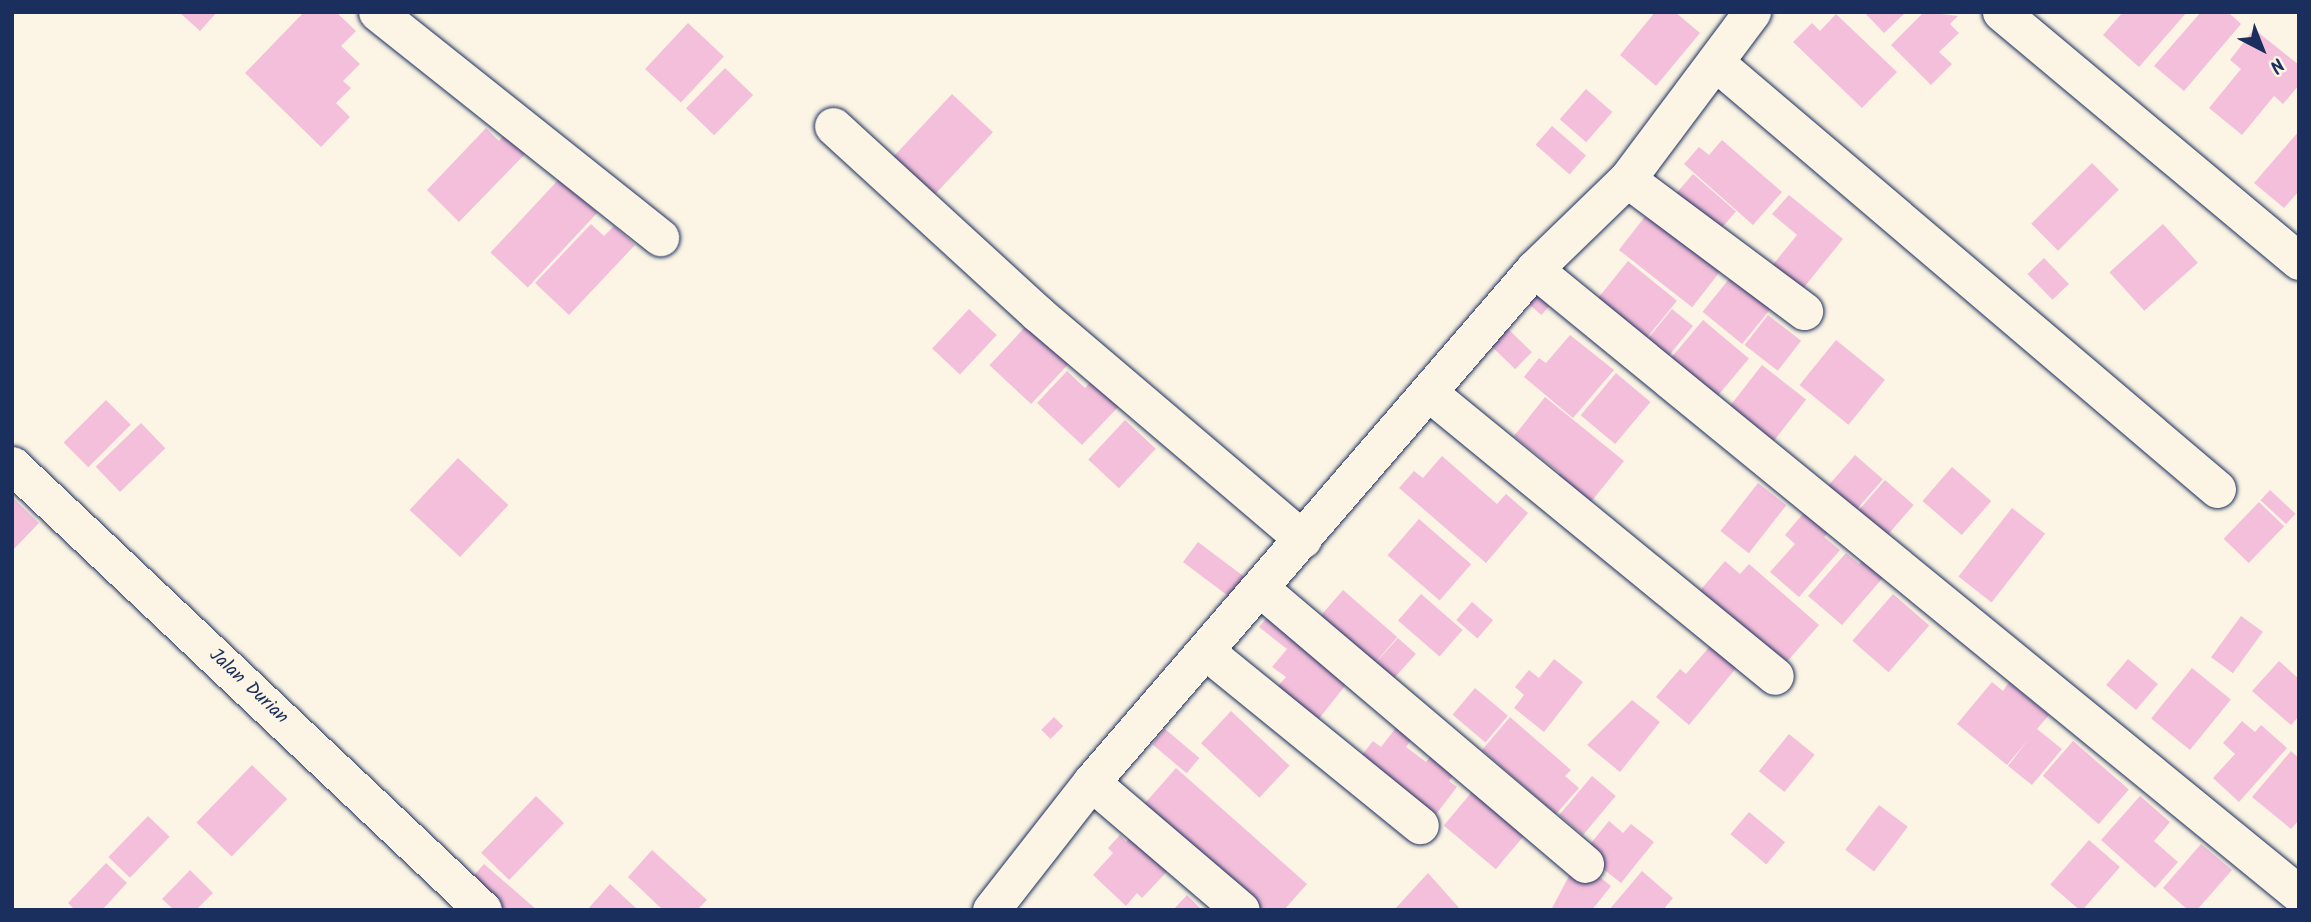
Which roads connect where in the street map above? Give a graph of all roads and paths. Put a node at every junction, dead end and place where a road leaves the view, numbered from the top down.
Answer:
1 (377, 12) edge
2 (1752, 12) edge
3 (2001, 12) edge
4 (1715, 62) junction
5 (833, 126) dead end
6 (1627, 179) junction
7 (660, 237) dead end
8 (2299, 261) edge
9 (1534, 269) junction
10 (1804, 311) dead end
11 (1428, 392) junction
12 (12, 465) edge
13 (2217, 489) dead end
14 (1303, 539) junction
15 (1261, 589) junction
16 (1208, 653) junction
17 (1774, 676) dead end
18 (1091, 782) junction
19 (1420, 825) dead end
20 (1585, 864) dead end
21 (2299, 894) edge
22 (483, 910) edge
23 (991, 910) edge
24 (1241, 910) edge

1 - 7 street
2 - 4 street
3 - 8 street
4 - 6 street
4 - 13 street
5 - 14 street
6 - 9 street
6 - 10 street
9 - 11 street
9 - 21 street
11 - 14 street
11 - 17 street
12 - 22 street, Jalan Durian
14 - 15 street
15 - 16 street
15 - 20 street
16 - 18 street
16 - 19 street
18 - 23 street
18 - 24 street

